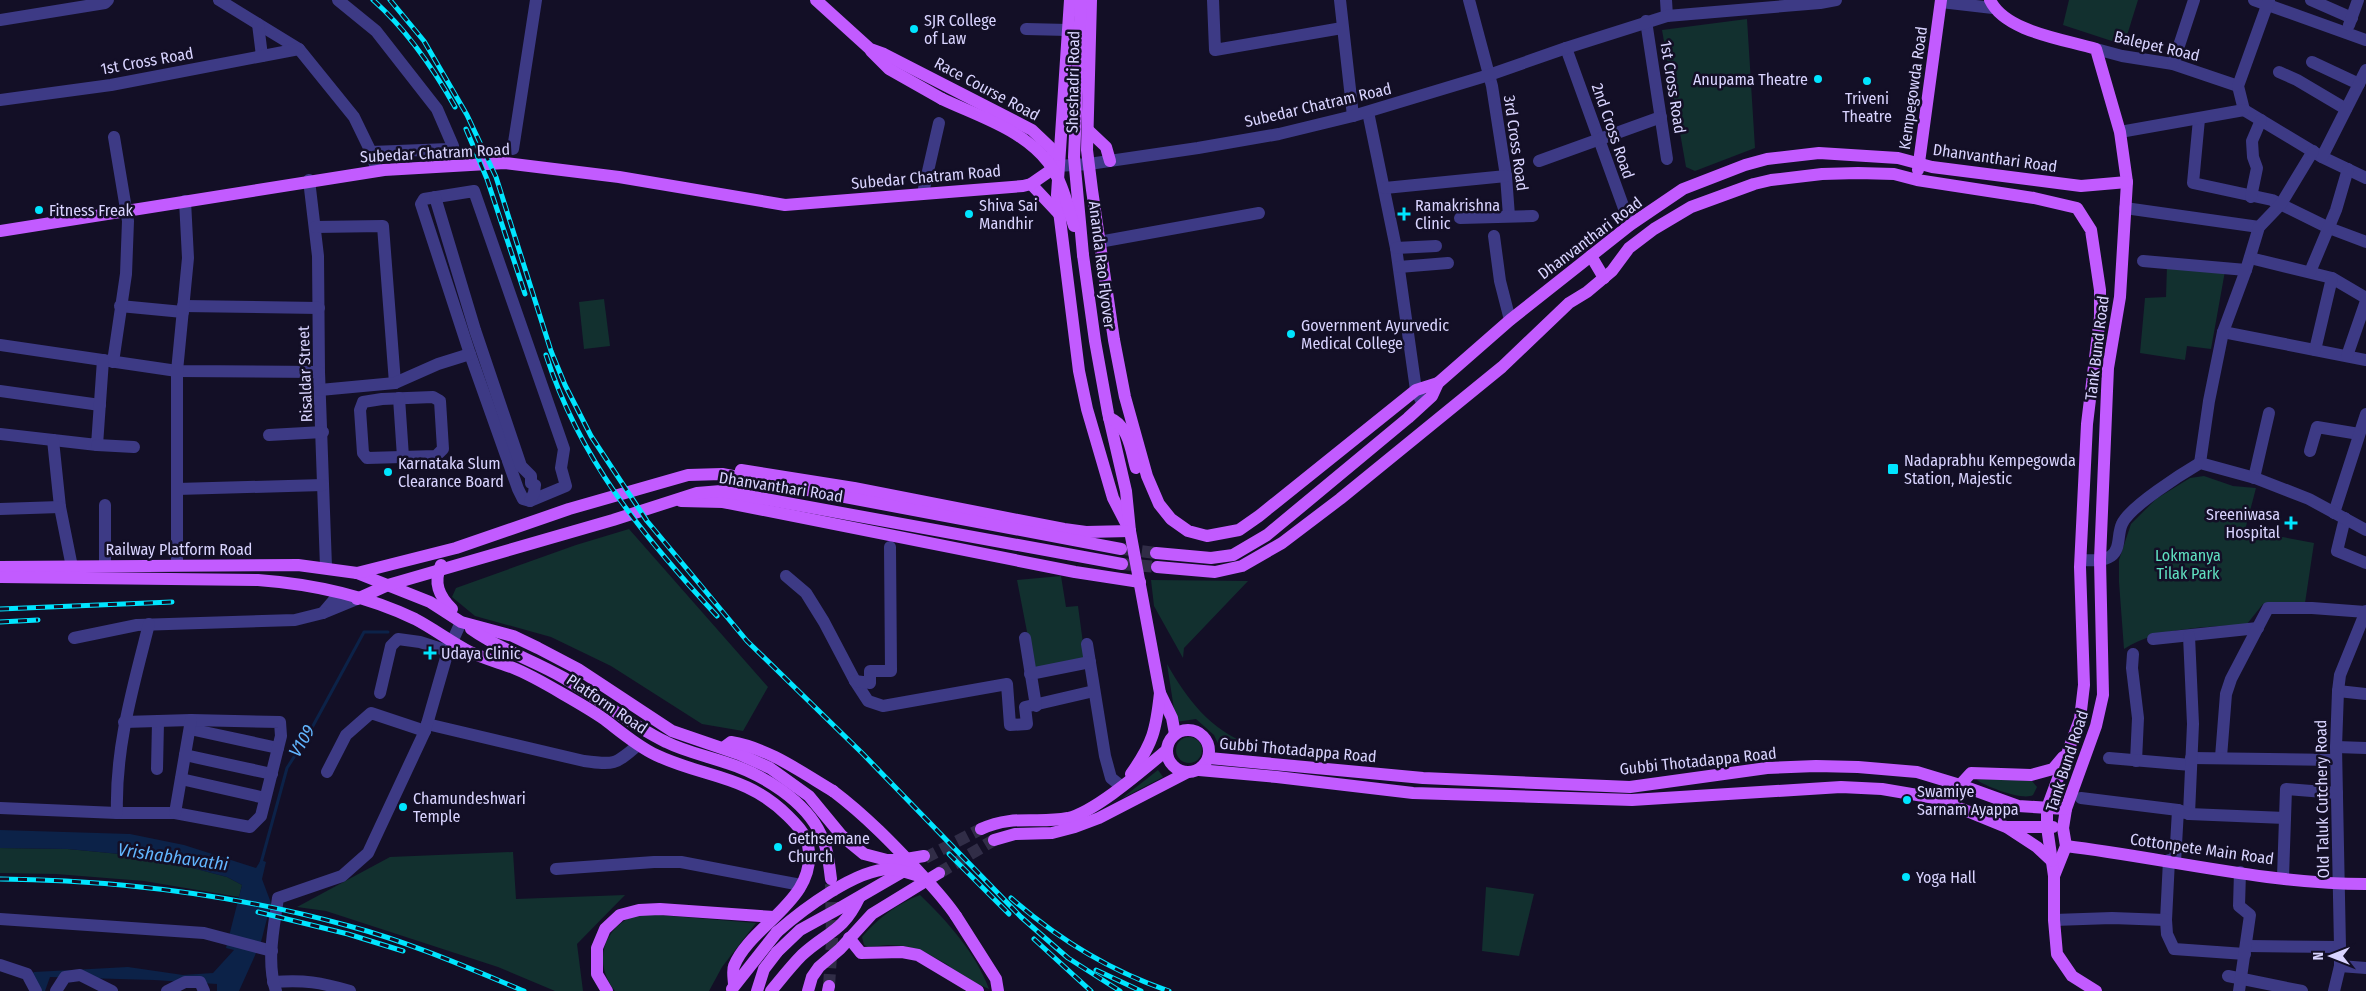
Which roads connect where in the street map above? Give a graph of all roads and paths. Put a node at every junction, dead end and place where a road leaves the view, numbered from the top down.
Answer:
1 (108, 0) edge
2 (219, 0) edge
3 (338, 0) edge
4 (536, 0) edge
5 (816, 0) edge
6 (1070, 0) edge
7 (1081, 0) edge
8 (1091, 0) edge
9 (1213, 0) edge
10 (1340, 0) edge
11 (1469, 0) edge
12 (1666, 0) edge
13 (1836, 0) edge
14 (2194, 0) edge
15 (2254, 0) edge
16 (2310, 0) edge
17 (2358, 0) edge
18 (1941, 1) edge
19 (2268, 2) edge
20 (1991, 4) edge
21 (1667, 16) junction
22 (2352, 18) junction
23 (0, 20) edge
24 (1646, 21) junction
25 (258, 24) junction
26 (1342, 28) junction
27 (1026, 29) dead end
28 (1068, 30) junction
29 (2346, 32) junction
30 (2366, 40) edge
31 (1566, 48) junction
32 (299, 49) junction
33 (870, 49) junction
34 (2096, 49) junction
35 (262, 56) junction
36 (2312, 62) dead end
37 (2173, 64) junction
38 (2366, 70) edge
39 (2279, 72) dead end
40 (1489, 75) junction
41 (2359, 84) junction
42 (2238, 86) junction
43 (0, 100) edge
44 (2346, 109) junction
45 (2244, 110) junction
46 (1368, 112) junction
47 (1353, 116) junction
48 (1662, 118) junction
49 (2199, 119) junction
50 (2261, 120) junction
51 (940, 123) dead end
52 (1088, 130) junction
53 (2120, 132) junction
54 (114, 137) dead end
55 (1599, 139) junction
56 (513, 149) dead end
57 (371, 152) junction
58 (2318, 154) junction
59 (1667, 159) dead end
60 (1110, 161) junction
61 (1539, 161) dead end
62 (1919, 162) junction
63 (1089, 164) junction
64 (1057, 166) junction
65 (2348, 169) junction
66 (377, 171) junction
67 (1506, 176) junction
68 (2366, 178) edge
69 (309, 180) junction
70 (1917, 180) junction
71 (2038, 181) junction
72 (2127, 182) junction
73 (1031, 184) junction
74 (1385, 188) junction
75 (923, 193) junction
76 (2251, 196) junction
77 (435, 197) junction
78 (2034, 198) junction
79 (185, 201) junction
80 (2281, 204) junction
81 (2125, 208) junction
82 (125, 209) junction
83 (1259, 213) dead end
84 (1060, 215) junction
85 (1508, 216) junction
86 (1533, 216) dead end
87 (1460, 218) dead end
88 (1630, 225) junction
89 (315, 227) junction
90 (2258, 227) junction
91 (2328, 228) junction
92 (0, 231) edge
93 (1494, 236) dead end
94 (1099, 242) junction
95 (2366, 242) edge
96 (1436, 246) dead end
97 (1396, 248) junction
98 (1083, 255) junction
99 (1591, 256) junction
100 (2143, 260) dead end
101 (1448, 263) dead end
102 (2248, 264) junction
103 (1399, 267) junction
104 (2310, 272) junction
105 (1604, 278) junction
106 (2332, 278) junction
107 (2366, 300) edge
108 (120, 306) junction
109 (319, 308) junction
110 (183, 309) junction
111 (1510, 320) junction
112 (2223, 332) junction
113 (0, 346) edge
114 (2315, 350) junction
115 (470, 354) junction
116 (2348, 356) junction
117 (2366, 360) edge
118 (108, 361) junction
119 (176, 371) junction
120 (319, 372) junction
121 (395, 383) junction
122 (1438, 383) junction
123 (382, 385) junction
124 (320, 390) junction
125 (1416, 390) junction
126 (0, 391) edge
127 (400, 398) junction
128 (382, 399) junction
129 (1424, 404) junction
130 (100, 405) junction
131 (2269, 413) dead end
132 (2366, 414) edge
133 (1109, 418) junction
134 (323, 432) junction
135 (0, 434) edge
136 (2359, 434) junction
137 (269, 435) dead end
138 (53, 440) junction
139 (96, 445) junction
140 (134, 447) dead end
141 (2310, 451) dead end
142 (403, 457) junction
143 (2200, 464) junction
144 (722, 474) junction
145 (2254, 478) junction
146 (323, 485) junction
147 (177, 489) junction
148 (530, 500) junction
149 (668, 501) junction
150 (1159, 504) junction
151 (105, 506) dead end
152 (60, 507) junction
153 (0, 509) edge
154 (2339, 516) junction
155 (2366, 530) edge
156 (1132, 537) junction
157 (890, 546) dead end
158 (456, 548) junction
159 (1120, 549) tunnel mouth
160 (1156, 553) tunnel mouth
161 (2081, 560) junction
162 (2100, 560) junction
163 (2366, 563) edge
164 (1122, 564) tunnel mouth
165 (177, 565) junction
166 (105, 566) junction
167 (0, 567) edge
168 (72, 567) junction
169 (326, 567) junction
170 (1157, 567) tunnel mouth
171 (438, 571) junction
172 (358, 573) junction
173 (786, 576) dead end
174 (0, 577) edge
175 (1140, 582) junction
176 (388, 585) junction
177 (340, 593) junction
178 (357, 599) junction
179 (2366, 612) edge
180 (323, 613) junction
181 (462, 622) junction
182 (149, 624) junction
183 (2258, 628) junction
184 (2190, 636) junction
185 (74, 638) dead end
186 (1024, 638) dead end
187 (2153, 639) dead end
188 (1087, 644) dead end
189 (450, 646) junction
190 (2133, 654) dead end
191 (1090, 662) junction
192 (1030, 674) junction
193 (855, 682) junction
194 (1094, 691) junction
195 (2338, 691) junction
196 (380, 693) dead end
197 (1160, 693) junction
198 (2366, 694) edge
199 (1036, 706) junction
200 (124, 722) junction
201 (158, 722) junction
202 (190, 725) junction
203 (426, 728) junction
204 (1175, 734) junction
205 (638, 745) junction
206 (278, 748) junction
207 (722, 748) junction
208 (2366, 748) edge
209 (2069, 749) junction
210 (1167, 750) junction
211 (2336, 754) junction
212 (185, 755) junction
213 (2221, 757) junction
214 (1209, 758) junction
215 (2110, 758) dead end
216 (2136, 760) junction
217 (2191, 762) junction
218 (157, 769) dead end
219 (1194, 771) junction
220 (327, 772) dead end
221 (272, 774) junction
222 (181, 779) junction
223 (1960, 785) junction
224 (1119, 787) junction
225 (2337, 793) junction
226 (265, 798) junction
227 (2081, 798) dead end
228 (1954, 806) junction
229 (0, 808) edge
230 (2047, 808) junction
231 (2066, 809) junction
232 (2183, 812) junction
233 (117, 813) junction
234 (175, 813) junction
235 (2284, 818) junction
236 (2006, 827) junction
237 (2047, 827) junction
238 (980, 828) tunnel mouth
239 (2063, 828) junction
240 (994, 840) tunnel mouth
241 (2066, 846) junction
242 (2052, 861) junction
243 (2172, 861) junction
244 (556, 869) dead end
245 (2240, 872) junction
246 (939, 874) tunnel mouth
247 (2054, 876) junction
248 (923, 877) junction
249 (2283, 877) junction
250 (831, 879) tunnel mouth
251 (2339, 884) junction
252 (2366, 884) edge
253 (801, 885) junction
254 (860, 898) junction
255 (774, 917) junction
256 (0, 919) edge
257 (2054, 920) junction
258 (2166, 920) junction
259 (849, 938) junction
260 (2340, 947) junction
261 (2246, 950) junction
262 (272, 951) junction
263 (0, 964) edge
264 (2340, 966) junction
265 (2366, 968) edge
266 (2236, 982) edge
267 (275, 987) edge
268 (732, 988) edge
269 (36, 991) edge
270 (56, 991) edge
271 (112, 991) edge
272 (167, 991) edge
273 (204, 991) edge
274 (350, 991) edge
275 (607, 991) edge
276 (756, 991) edge
277 (771, 991) edge
278 (808, 991) edge
279 (978, 991) edge
280 (998, 991) edge
281 (2096, 991) edge
282 (2302, 991) edge
283 (2334, 991) edge

1 - 23 street
2 - 25 street
3 - 57 street
4 - 56 street
5 - 33 main road, Race Course Road
6 - 28 main road
7 - 98 main road, Ananda Rao Flyover, bridge
8 - 52 main road, Sheshadri Road
9 - 26 street
10 - 26 street
11 - 40 street, 3rd Cross Road
12 - 21 street
13 - 21 street, Subedar Chatram Road
14 - 37 street
15 - 19 street
16 - 22 street
17 - 22 street
18 - 20 street
18 - 62 main road, Kempegowda Road
19 - 29 street
19 - 42 street
20 - 34 main road
21 - 24 street, Subedar Chatram Road
22 - 29 street
24 - 31 street, Subedar Chatram Road
24 - 48 street, 1st Cross Road
25 - 32 street
25 - 35 street
26 - 47 street
27 - 28 street
28 - 64 main road
29 - 30 street
31 - 40 street, Subedar Chatram Road
31 - 55 street, 2nd Cross Road
32 - 35 street, 1st Cross Road
32 - 57 street
33 - 64 main road, Race Course Road
33 - 98 main road, bridge
34 - 37 street, Balepet Road
34 - 53 main road, Tank Bund Road
35 - 43 street, 1st Cross Road
36 - 41 street
37 - 42 street, Balepet Road
38 - 41 street
39 - 44 street
40 - 46 street, Subedar Chatram Road
40 - 67 street, 3rd Cross Road
41 - 44 street
42 - 45 street
44 - 58 street
45 - 49 street
45 - 50 street
46 - 47 street, Subedar Chatram Road
46 - 74 street
47 - 60 street, Subedar Chatram Road
48 - 55 street
48 - 59 street, 1st Cross Road
49 - 53 street
49 - 76 street
50 - 58 street
50 - 76 street
51 - 75 street
52 - 60 main road
52 - 63 main road, Sheshadri Road
53 - 72 main road, Tank Bund Road
54 - 82 street
55 - 61 street
55 - 88 street, 2nd Cross Road
57 - 66 street
58 - 65 street
58 - 80 street
60 - 63 street, Subedar Chatram Road
62 - 70 main road, Kempegowda Road
62 - 71 main road, Dhanvanthari Road
62 - 88 main road, Dhanvanthari Road
63 - 64 street, Subedar Chatram Road
63 - 94 main road, Sheshadri Road
64 - 73 main road, Subedar Chatram Road
64 - 84 main road
65 - 68 street
65 - 91 street
66 - 69 main road, Subedar Chatram Road
66 - 75 main road, Subedar Chatram Road
67 - 74 street
67 - 85 street, 3rd Cross Road
69 - 79 main road, Subedar Chatram Road
69 - 89 street, Risaldar Street
70 - 78 main road, Dhanvanthari Road
70 - 105 main road, Dhanvanthari Road
71 - 72 main road, Dhanvanthari Road
71 - 78 main road
72 - 81 main road, Tank Bund Road
73 - 75 main road, Subedar Chatram Road
73 - 84 main road
74 - 97 street
76 - 80 street
77 - 115 street
77 - 148 street
77 - 148 street
78 - 161 main road, Tank Bund Road
79 - 82 main road, Subedar Chatram Road
79 - 110 street
80 - 90 street
80 - 91 street
81 - 90 street
81 - 162 main road, Tank Bund Road
82 - 92 main road, Subedar Chatram Road
82 - 108 street
83 - 94 street
84 - 156 main road
85 - 86 street
85 - 87 street
88 - 99 main road, Dhanvanthari Road
89 - 109 street, Risaldar Street
89 - 121 street
90 - 102 street
91 - 95 street
91 - 104 street
93 - 111 street
94 - 150 main road, Sheshadri Road
96 - 97 street
97 - 103 street
98 - 133 main road, Ananda Rao Flyover
99 - 105 main road
99 - 111 main road, Dhanvanthari Road
100 - 102 street
101 - 103 street
102 - 104 street
102 - 112 street
103 - 125 street
104 - 106 street
105 - 170 main road, Dhanvanthari Road
106 - 107 street
106 - 114 street
107 - 116 street
108 - 110 street
108 - 118 street
109 - 110 street
109 - 120 street, Risaldar Street
110 - 119 street
111 - 122 main road, Dhanvanthari Road
112 - 114 street
112 - 143 street
113 - 118 street
114 - 116 street
115 - 121 street
115 - 148 street
116 - 117 street
118 - 119 street
118 - 130 street
119 - 120 street
119 - 147 street
120 - 124 street, Risaldar Street
121 - 123 street
122 - 125 main road
122 - 129 main road, Dhanvanthari Road
123 - 124 street
123 - 128 street
124 - 134 street, Risaldar Street
125 - 129 street
125 - 150 main road
126 - 130 street
127 - 128 street
127 - 142 street
127 - 142 street
128 - 142 street
129 - 160 main road, Dhanvanthari Road
130 - 139 street
131 - 145 street
132 - 136 street
133 - 150 main road
133 - 156 main road, Ananda Rao Flyover
134 - 137 street
134 - 146 street, Risaldar Street
135 - 138 street
136 - 141 street
136 - 154 street
138 - 139 street
138 - 152 street
139 - 140 street
143 - 145 street
143 - 162 street
144 - 156 main road
144 - 158 main road, Dhanvanthari Road
144 - 159 main road, Dhanvanthari Road
145 - 154 street
146 - 147 street
146 - 169 street, Risaldar Street
147 - 165 street
149 - 164 main road, Dhanvanthari Road
149 - 171 main road, Dhanvanthari Road
149 - 175 main road
151 - 166 street
152 - 153 street
152 - 168 street
154 - 155 street
154 - 163 street
156 - 175 main road
157 - 193 street
158 - 171 main road
158 - 172 main road, Dhanvanthari Road
161 - 162 street
161 - 209 main road, Tank Bund Road
162 - 231 main road, Tank Bund Road
165 - 166 main road, Railway Platform Road
165 - 169 main road, Railway Platform Road
166 - 168 main road, Railway Platform Road
167 - 168 main road, Railway Platform Road
169 - 172 main road, Railway Platform Road
171 - 176 main road, Dhanvanthari Road
171 - 181 main road
172 - 176 main road
172 - 177 main road
173 - 193 street
174 - 177 main road, Railway Platform Road
175 - 197 main road
176 - 178 main road, Dhanvanthari Road
176 - 181 main road
177 - 178 main road, Platform Road
177 - 180 street
178 - 180 street
178 - 189 main road, Platform Road
179 - 183 street
179 - 195 street, Old Taluk Cutchery Road
180 - 182 street
181 - 189 street
181 - 207 main road
181 - 250 main road
182 - 185 street
182 - 200 street
183 - 184 street
183 - 213 street
184 - 187 street
184 - 217 street
186 - 192 street
188 - 191 street
189 - 196 street
189 - 203 street
189 - 205 main road, Platform Road
190 - 216 street
191 - 192 street
191 - 194 street
192 - 199 street
193 - 199 street
194 - 199 street
194 - 224 street
195 - 198 street
195 - 211 street, Old Taluk Cutchery Road
197 - 204 main road
197 - 224 main road
200 - 201 street
200 - 233 street
201 - 202 street
201 - 218 street
202 - 206 street
202 - 206 street
202 - 212 street
203 - 205 street
203 - 220 street
203 - 262 street
204 - 210 main road
204 - 214 main road
205 - 253 main road, Platform Road
206 - 221 street
207 - 248 main road, bridge
207 - 254 main road
208 - 211 street
209 - 223 main road
209 - 230 main road, Tank Bund Road
210 - 219 main road
210 - 224 main road
211 - 213 street
211 - 225 street, Old Taluk Cutchery Road
212 - 221 street
212 - 222 street
213 - 217 street
214 - 219 main road
214 - 223 main road, Gubbi Thotadappa Road
215 - 216 street
216 - 217 street
217 - 232 street
219 - 228 main road, Gubbi Thotadappa Road
219 - 240 main road
221 - 226 street
222 - 226 street
222 - 234 street
223 - 228 main road
223 - 230 main road, Gubbi Thotadappa Road
224 - 238 main road
225 - 235 street
225 - 251 street, Old Taluk Cutchery Road
226 - 234 street
227 - 232 street
228 - 236 main road, Gubbi Thotadappa Road
229 - 233 street
230 - 231 main road, Gubbi Thotadappa Road
230 - 237 main road, Tank Bund Road
231 - 239 main road, Tank Bund Road
232 - 235 street
232 - 243 street
233 - 234 street
235 - 249 street
236 - 237 main road, Gubbi Thotadappa Road
236 - 242 main road
237 - 239 main road, Tank Bund Road
237 - 242 main road
239 - 241 main road
241 - 243 main road, Cottonpete Main Road
241 - 247 main road
242 - 247 main road
243 - 245 main road, Cottonpete Main Road
243 - 258 street
244 - 253 street
245 - 249 main road, Cottonpete Main Road
245 - 261 street
246 - 259 main road
247 - 257 main road
248 - 268 main road, bridge
248 - 280 main road, bridge
249 - 251 main road, Cottonpete Main Road
251 - 252 main road, Cottonpete Main Road
251 - 260 street, Old Taluk Cutchery Road
253 - 255 main road, Platform Road
254 - 276 main road, bridge
254 - 277 main road
255 - 268 main road, Platform Road
255 - 275 main road
256 - 262 street
257 - 258 street
257 - 281 main road
258 - 261 street
259 - 278 main road
259 - 279 main road
260 - 261 street
260 - 264 street, Old Taluk Cutchery Road
261 - 266 street
262 - 267 street
263 - 269 street
264 - 265 street
264 - 283 street, Old Taluk Cutchery Road
266 - 282 street
267 - 274 street
270 - 271 street
272 - 273 street

